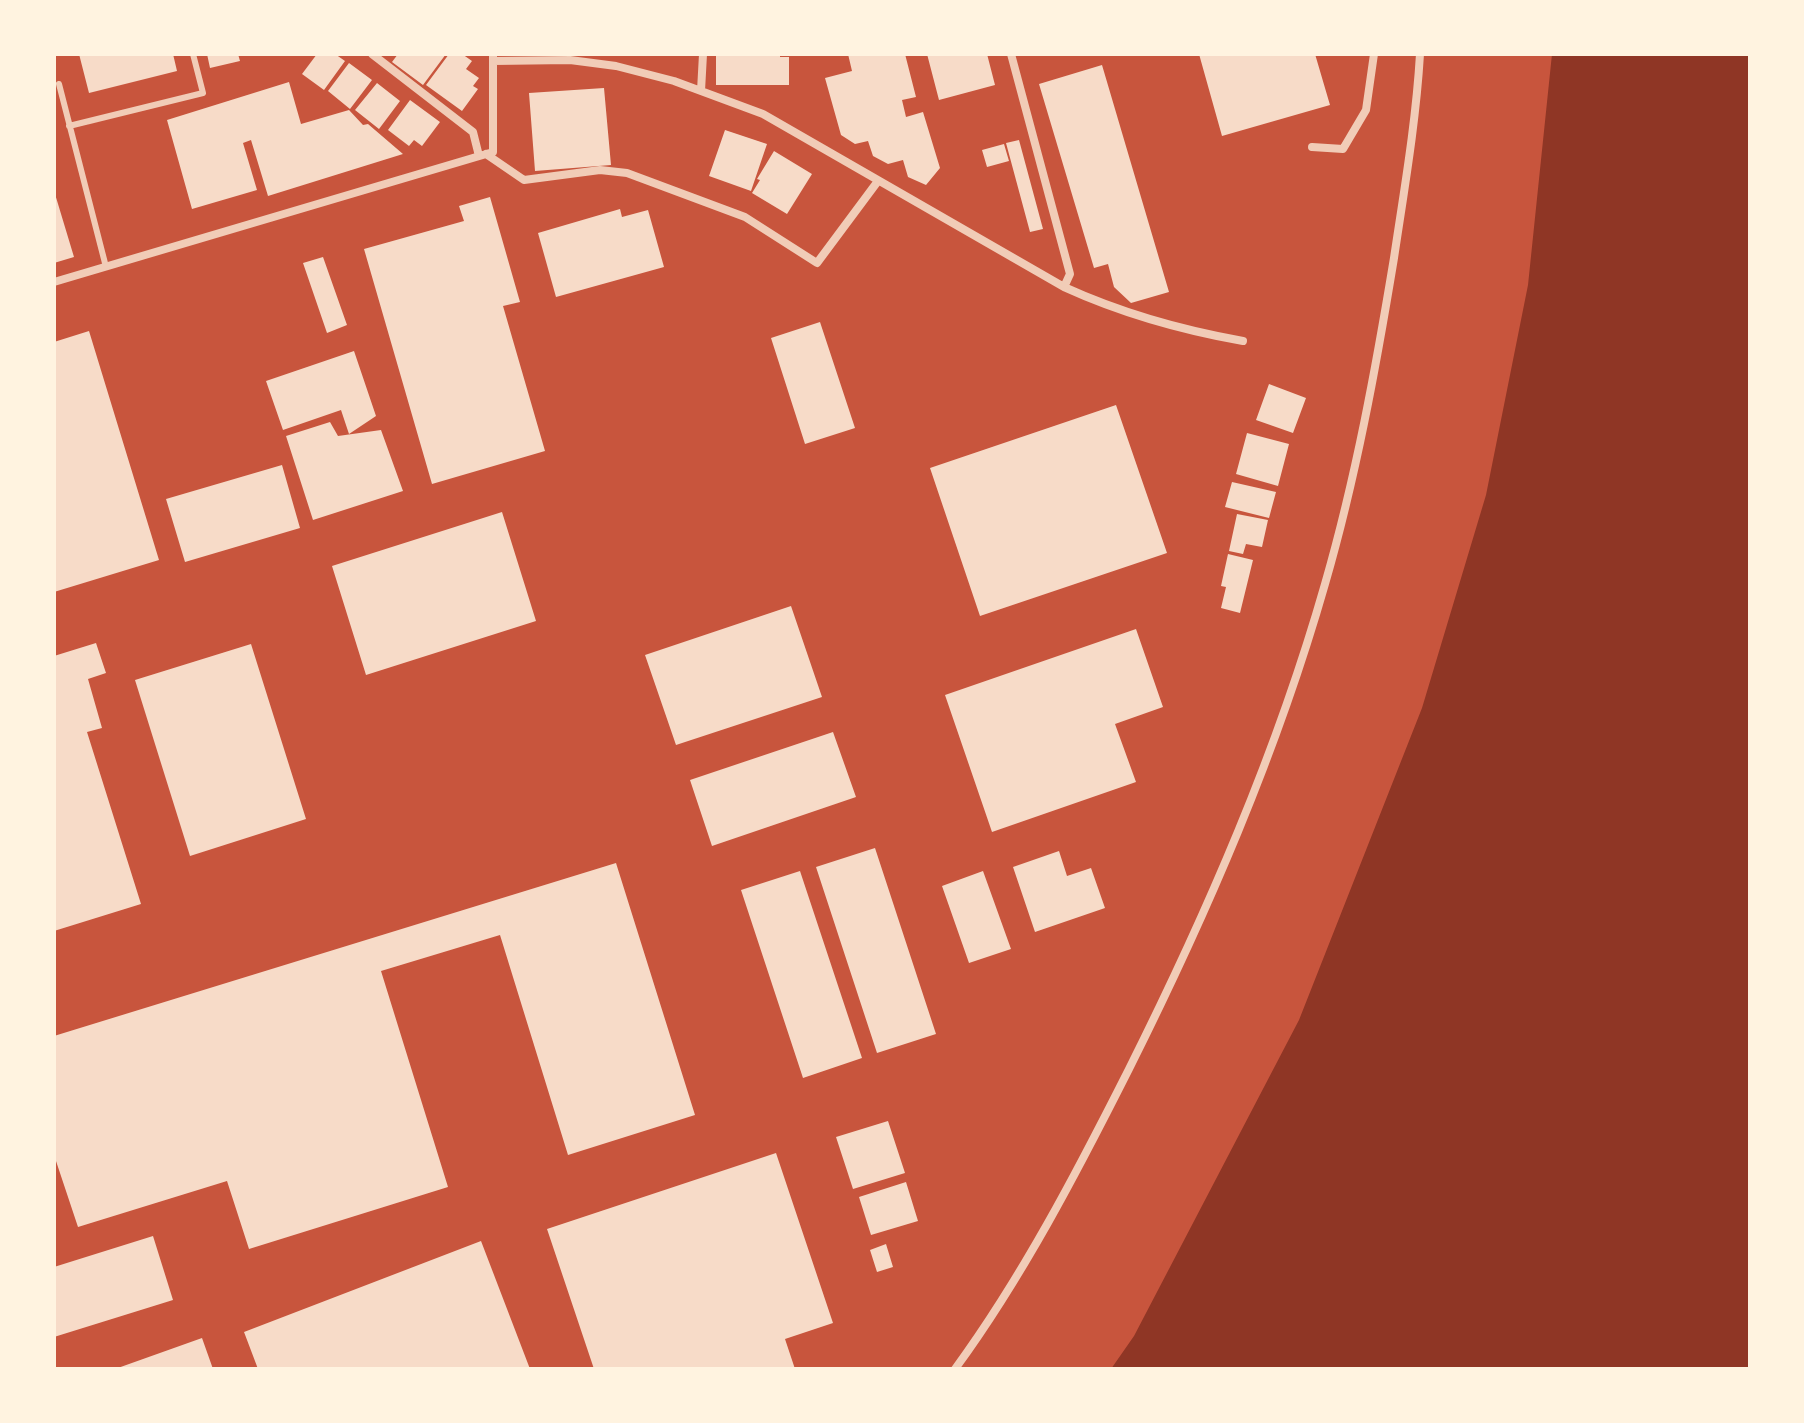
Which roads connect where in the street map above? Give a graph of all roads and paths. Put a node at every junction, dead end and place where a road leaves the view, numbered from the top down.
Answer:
1 (193, 54) edge
2 (372, 54) edge
3 (703, 54) edge
4 (1011, 54) edge
5 (1374, 54) edge
6 (1420, 54) edge
7 (493, 57) edge
8 (59, 84) dead end
9 (701, 91) junction
10 (69, 126) junction
11 (1312, 147) dead end
12 (482, 155) junction
13 (878, 181) junction
14 (106, 267) junction
15 (54, 282) edge
16 (1064, 287) junction
17 (1243, 341) dead end
18 (955, 1369) edge

1 - 10 lane
2 - 12 street
3 - 9 street
4 - 16 street
5 - 11 street
6 - 18 street
7 - 9 street
7 - 12 street
8 - 10 lane
9 - 13 street
10 - 14 lane
12 - 13 street
12 - 14 street
13 - 16 street
14 - 15 street
16 - 17 street

